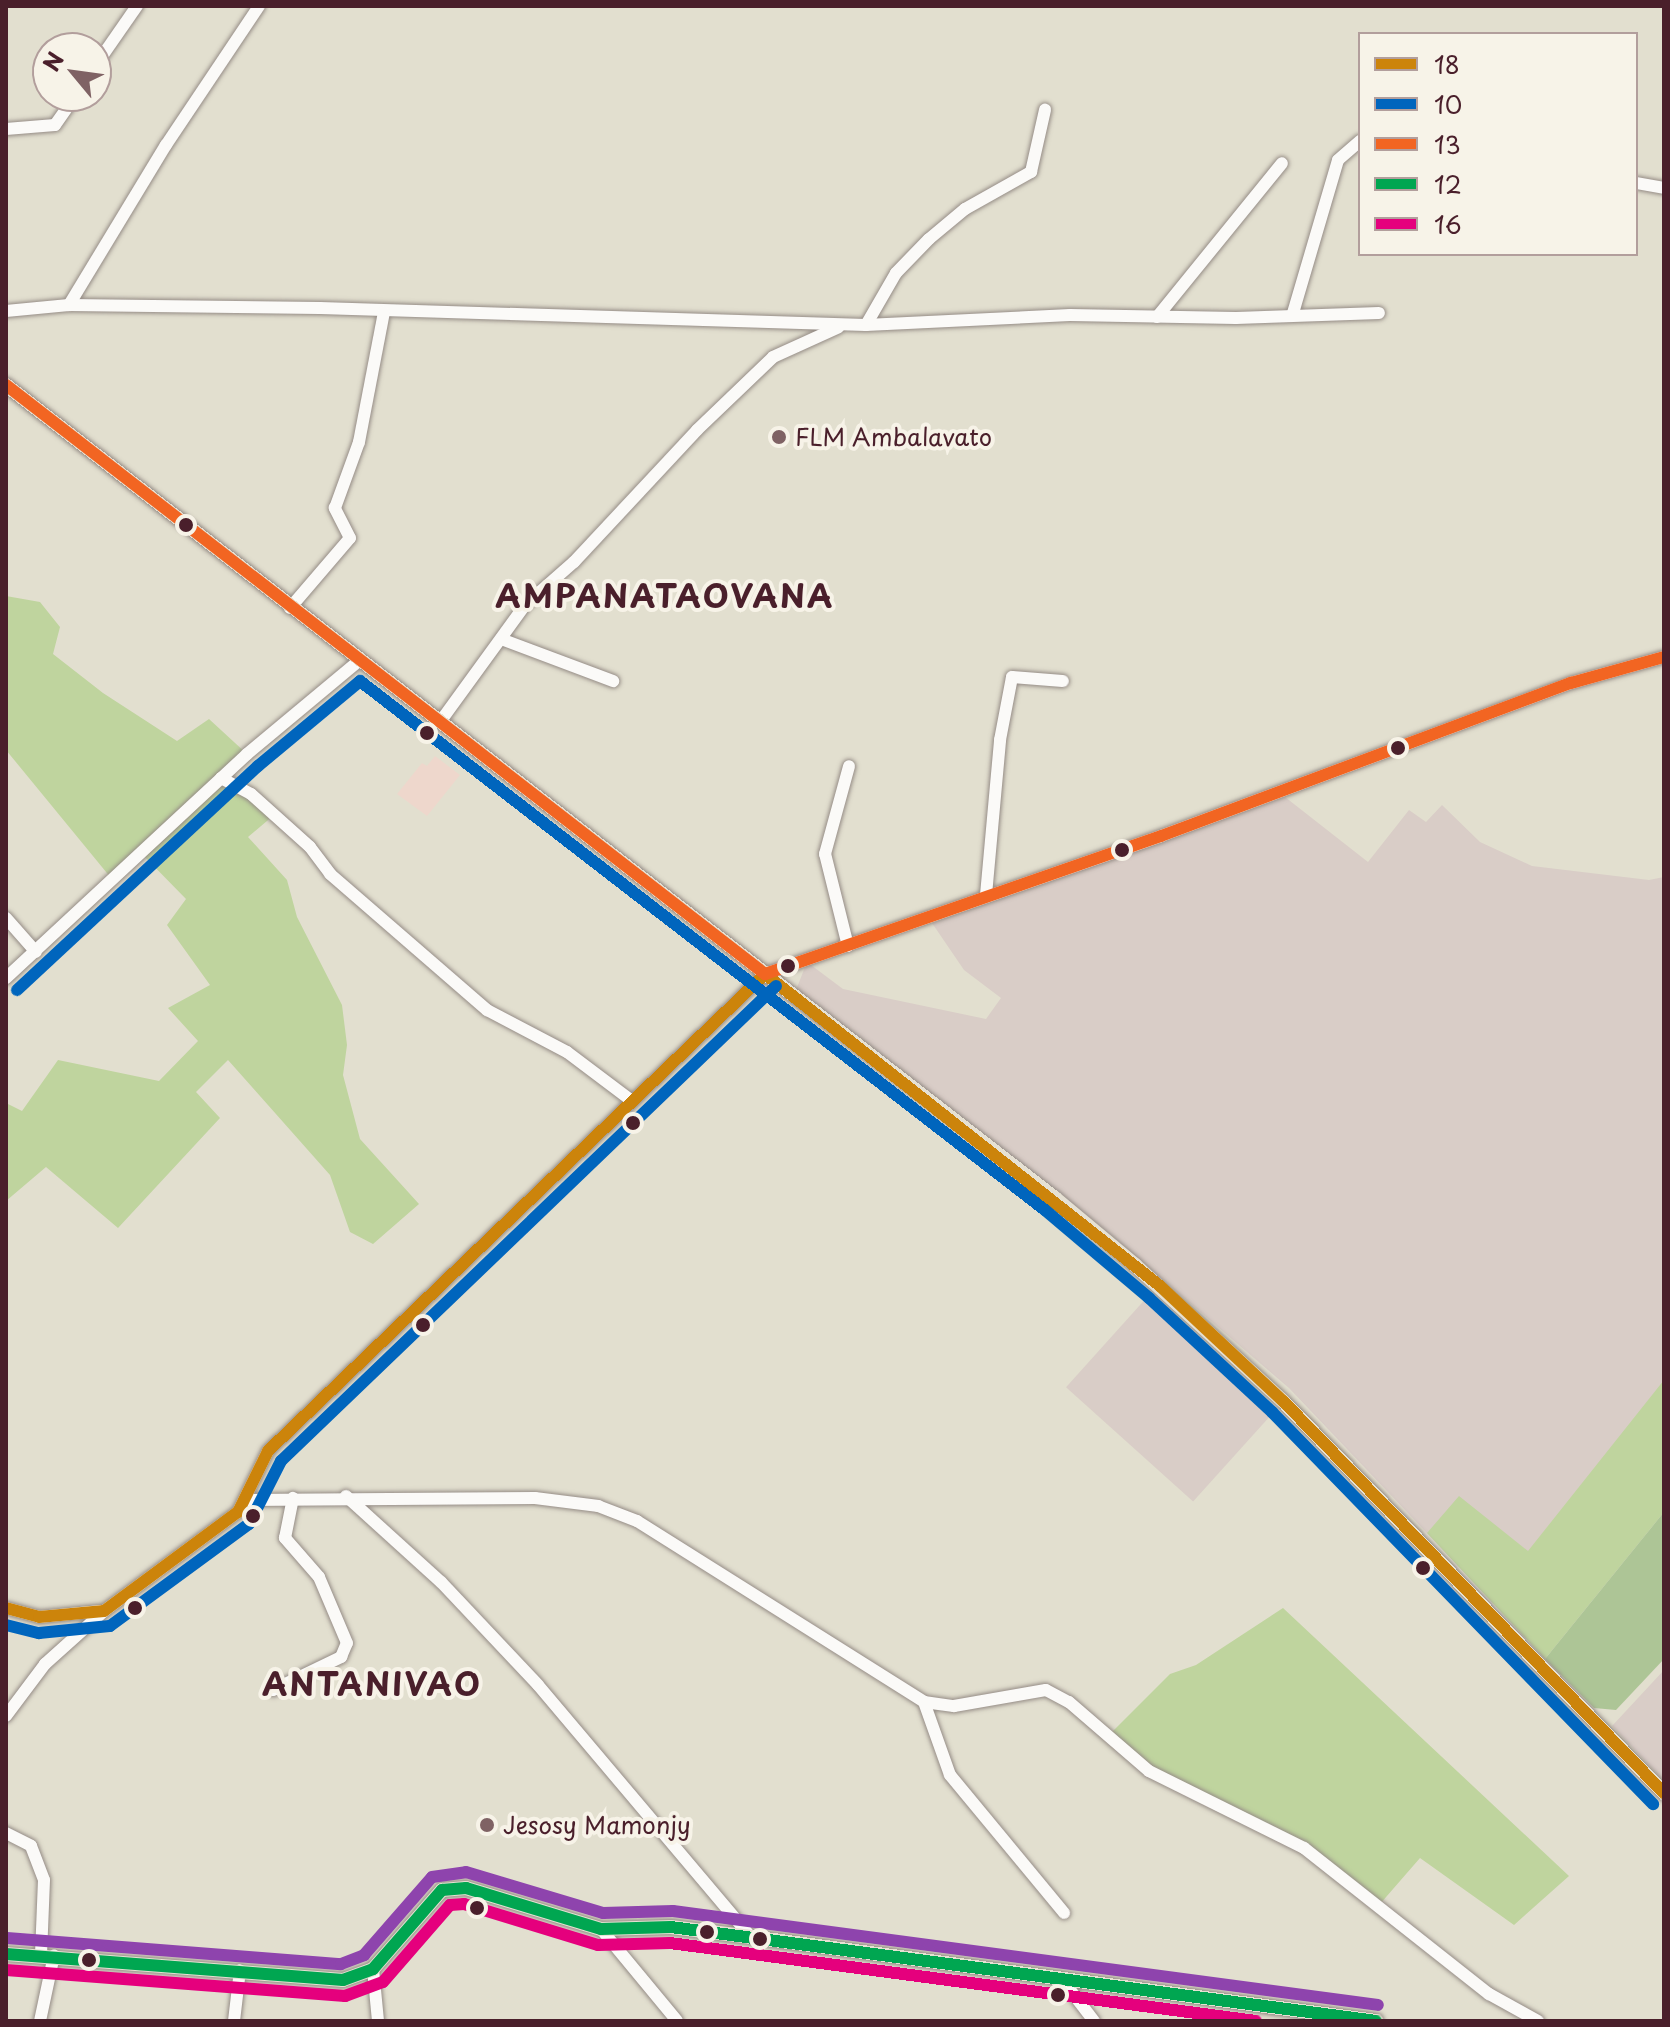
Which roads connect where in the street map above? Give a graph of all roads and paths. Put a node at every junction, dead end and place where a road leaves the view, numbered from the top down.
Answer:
1 (137, 6) edge
2 (259, 6) edge
3 (112, 42) edge
4 (1045, 110) dead end
5 (64, 112) edge
6 (6, 129) edge
7 (1358, 143) edge
8 (1282, 163) dead end
9 (1638, 183) edge
10 (1664, 188) edge
11 (69, 305) junction
12 (6, 311) edge
13 (384, 312) junction
14 (1293, 313) junction
15 (1379, 313) dead end
16 (1157, 317) junction
17 (845, 325) junction
18 (866, 325) junction
19 (6, 385) edge
20 (290, 608) junction
21 (501, 639) junction
22 (1664, 657) edge
23 (360, 660) junction
24 (613, 681) dead end
25 (1063, 681) dead end
26 (440, 722) junction
27 (849, 766) dead end
28 (221, 778) junction
29 (986, 895) junction
30 (6, 918) edge
31 (848, 946) junction
32 (36, 952) junction
33 (765, 974) junction
34 (6, 978) edge
35 (632, 1101) junction
36 (346, 1496) junction
37 (293, 1498) junction
38 (246, 1500) junction
39 (6, 1608) edge
40 (104, 1611) junction
41 (273, 1690) dead end
42 (924, 1702) junction
43 (6, 1716) edge
44 (1664, 1793) edge
45 (6, 1833) edge
46 (1064, 1913) dead end
47 (601, 1929) junction
48 (751, 1937) junction
49 (6, 1954) edge
50 (48, 1955) junction
51 (373, 1969) junction
52 (240, 1970) junction
53 (1064, 1982) junction
54 (40, 2021) edge
55 (234, 2021) edge
56 (378, 2021) edge
57 (677, 2021) edge
58 (1094, 2021) edge
59 (1376, 2021) edge
60 (1538, 2021) edge

1 - 3 street
2 - 11 street
4 - 18 street
5 - 6 street
7 - 14 street
8 - 16 street
9 - 10 street
11 - 12 street
11 - 13 street
13 - 17 street
13 - 20 street
14 - 15 street
14 - 16 street
16 - 18 street
17 - 18 street
17 - 21 street
19 - 20 main road
20 - 23 main road
21 - 24 street
21 - 26 street
22 - 29 street
23 - 26 main road
23 - 28 street
25 - 29 street
26 - 33 main road
27 - 31 street
28 - 32 street
28 - 35 street
29 - 31 street
30 - 32 street
31 - 33 street
32 - 34 street
33 - 35 street
33 - 44 main road
35 - 38 street
36 - 37 street
36 - 42 street
36 - 48 street
37 - 38 street
37 - 41 street
38 - 40 street
39 - 40 street
40 - 43 street
42 - 46 street
42 - 60 street
45 - 50 street
47 - 48 main road
47 - 51 main road
47 - 57 street
48 - 53 main road
49 - 50 main road
50 - 52 main road
50 - 54 street
51 - 52 main road
51 - 56 street
52 - 55 street
53 - 58 street
53 - 59 main road

